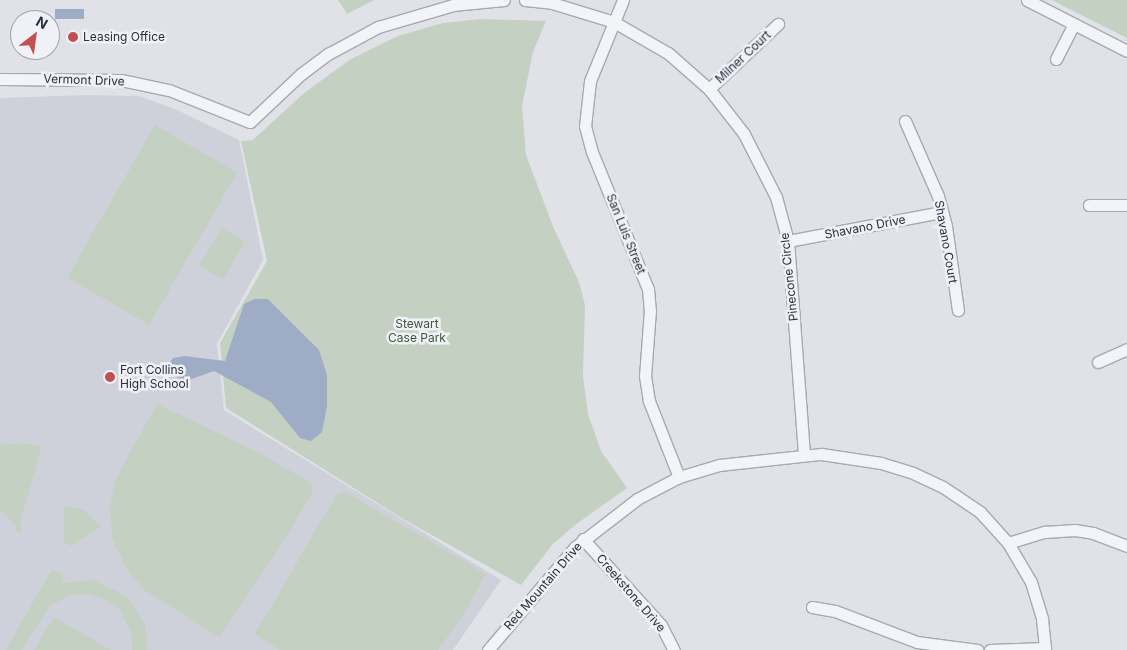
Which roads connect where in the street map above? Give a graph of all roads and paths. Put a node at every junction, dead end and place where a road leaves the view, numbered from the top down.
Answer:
1 (504, 0) edge
2 (525, 0) edge
3 (623, 0) edge
4 (1027, 0) edge
5 (614, 22) junction
6 (778, 24) dead end
7 (1073, 25) junction
8 (1127, 51) edge
9 (1056, 59) dead end
10 (0, 79) edge
11 (709, 89) junction
12 (905, 121) dead end
13 (1089, 205) dead end
14 (1127, 205) edge
15 (942, 212) junction
16 (788, 241) junction
17 (958, 310) dead end
18 (1127, 349) edge
19 (1098, 362) dead end
20 (804, 454) junction
21 (679, 478) junction
22 (583, 539) junction
23 (1008, 543) junction
24 (1127, 546) edge
25 (812, 607) dead end
26 (1045, 649) edge
27 (488, 650) edge
28 (674, 650) edge
29 (977, 650) edge
30 (990, 650) edge

1 - 10 street, Vermont Drive
2 - 5 street, Pinecone Circle
3 - 5 street, San Luis Street
4 - 7 street
5 - 11 street, Pinecone Circle
5 - 21 street, San Luis Street
6 - 11 street, Milner Court
7 - 8 street
7 - 9 street
11 - 16 street, Pinecone Circle
12 - 15 street, Shavano Court
13 - 14 street
15 - 16 street, Shavano Drive
15 - 17 street, Shavano Court
16 - 20 street, Pinecone Circle
18 - 19 street
20 - 21 street, Red Mountain Drive
20 - 23 street, Red Mountain Drive
21 - 22 street, Red Mountain Drive
22 - 27 street, Red Mountain Drive
22 - 28 street, Creekstone Drive
23 - 24 street
23 - 26 street, Red Mountain Drive
25 - 29 street
26 - 30 street

